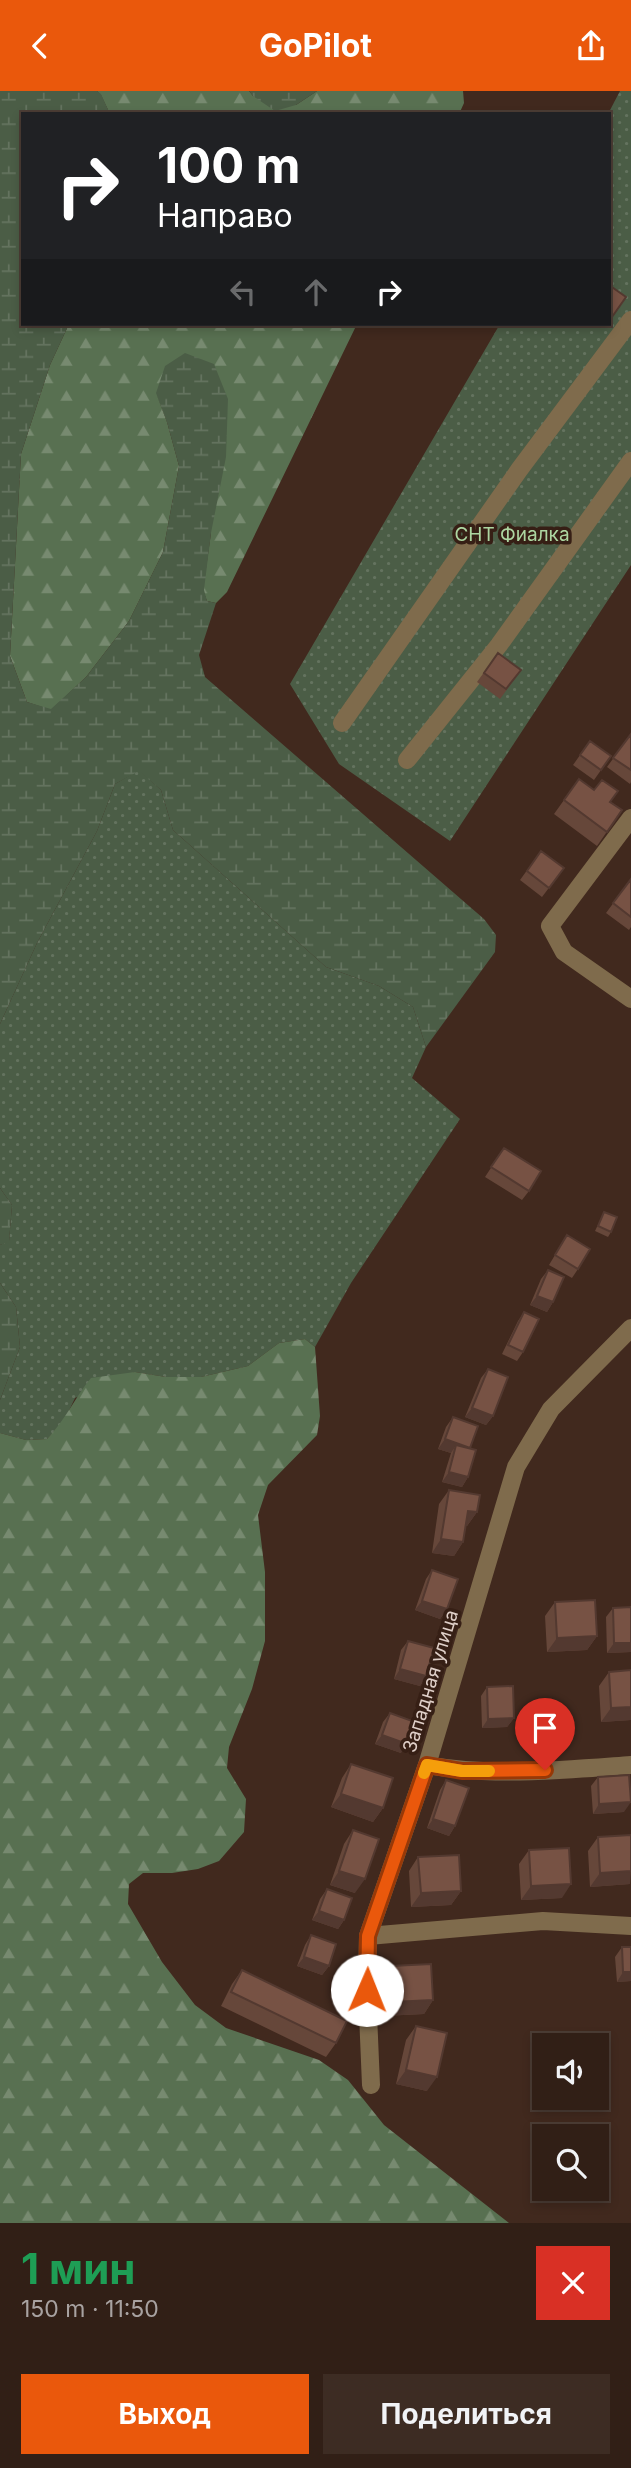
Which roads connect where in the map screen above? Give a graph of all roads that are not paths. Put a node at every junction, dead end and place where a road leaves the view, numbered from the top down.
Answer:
1 (631, 320) edge
2 (631, 461) edge
3 (342, 723) dead end
4 (407, 760) dead end
5 (631, 818) edge
6 (631, 999) edge
7 (631, 1328) edge
8 (427, 1765) junction
9 (631, 1765) edge
10 (631, 1926) edge
11 (368, 1936) junction
12 (371, 2085) dead end

1 - 3 street
2 - 4 street
5 - 6 street
7 - 8 street, Западная улица
8 - 9 street
8 - 11 street, Западная улица
10 - 11 street
11 - 12 street, Западная улица

